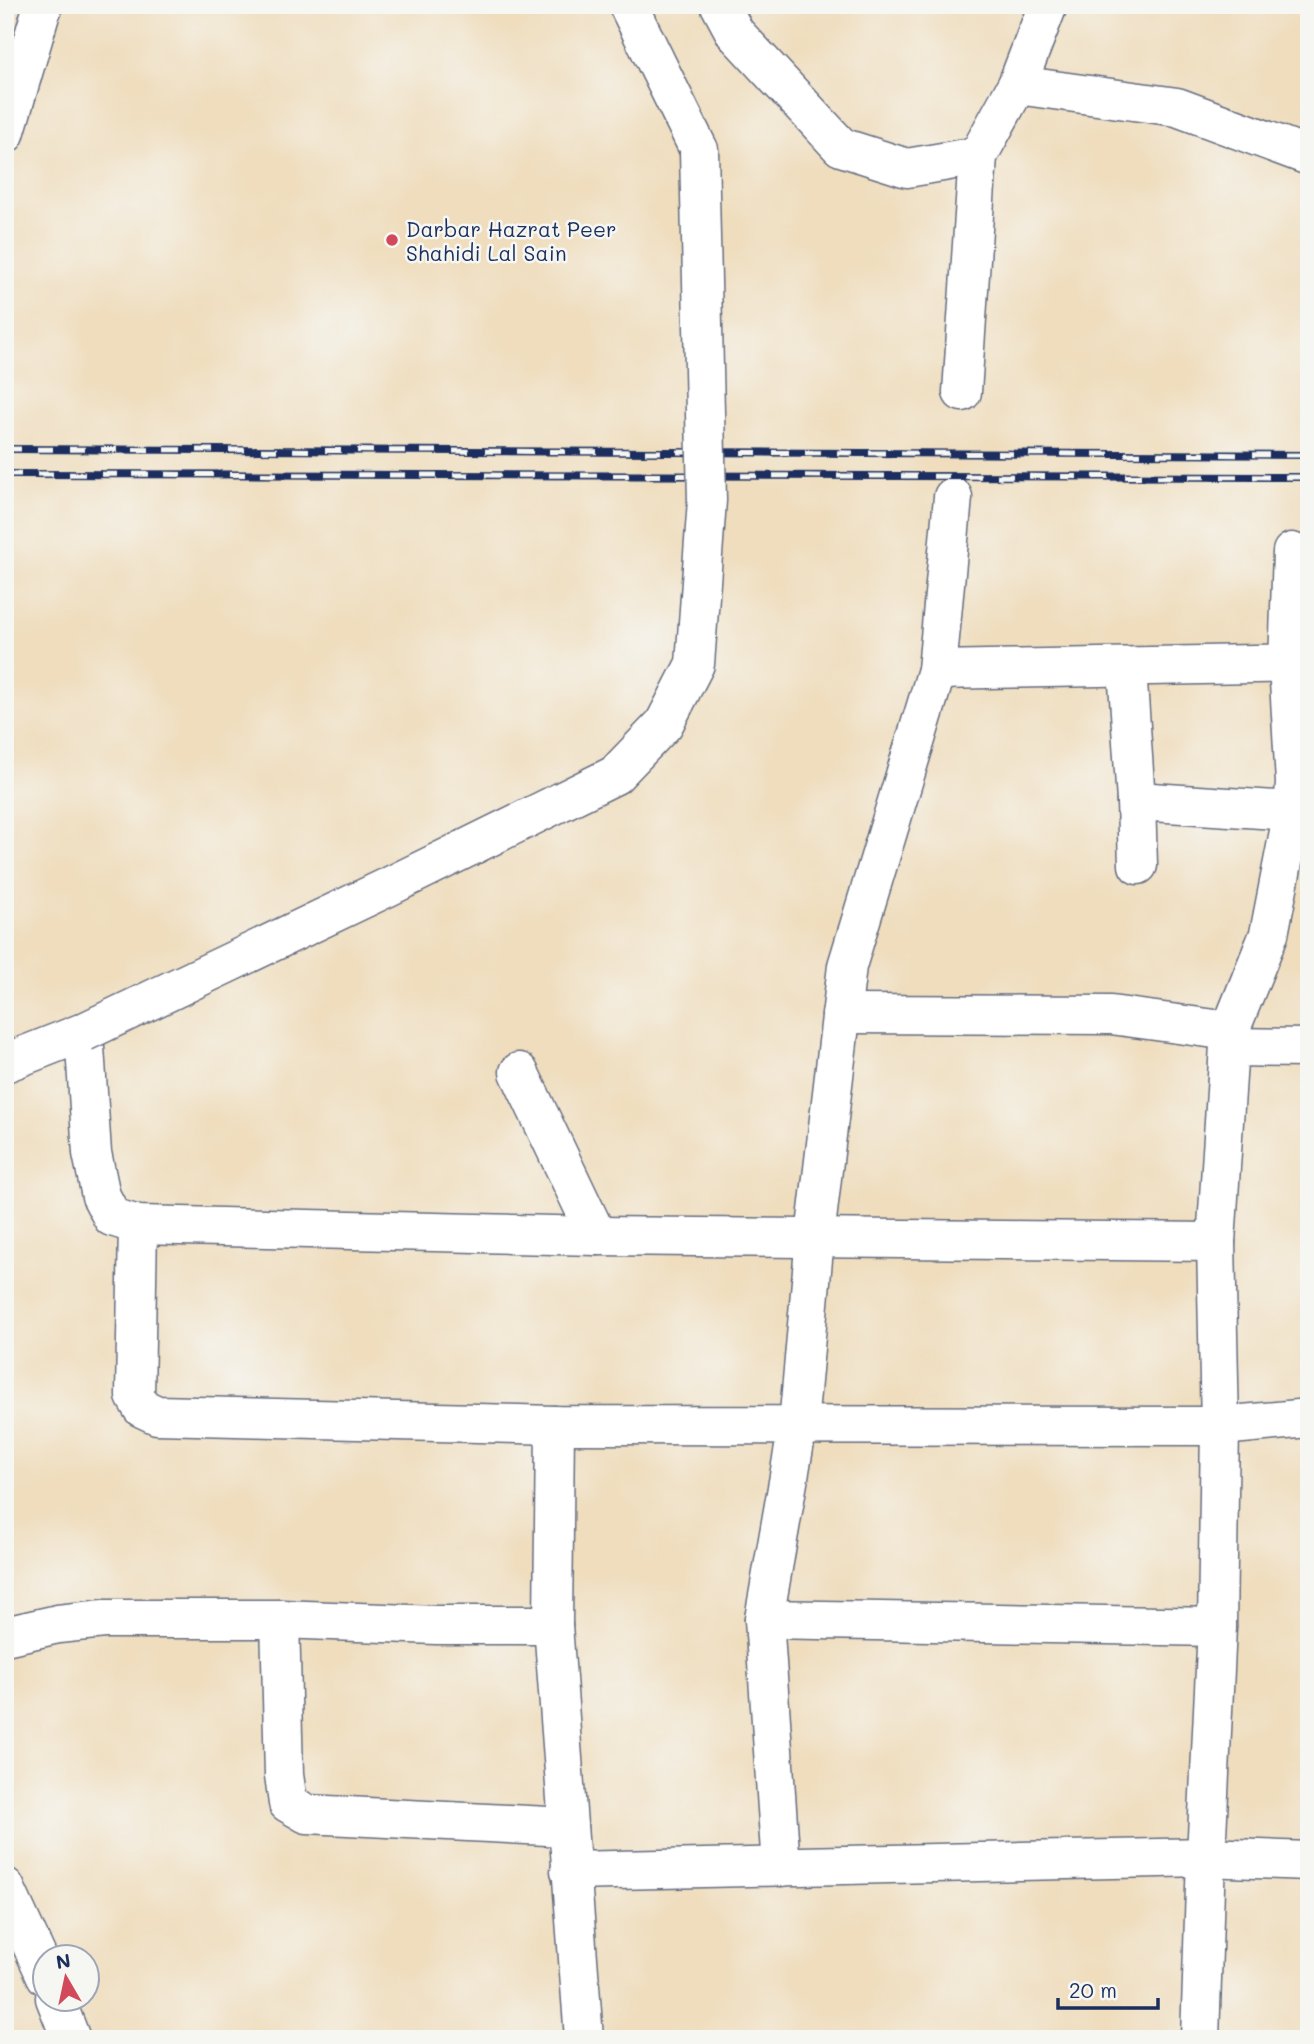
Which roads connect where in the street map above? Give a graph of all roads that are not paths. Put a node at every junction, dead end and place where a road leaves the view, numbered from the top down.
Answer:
1 (43, 5) edge
2 (628, 5) edge
3 (720, 5) edge
4 (1048, 5) edge
5 (1017, 85) junction
6 (5, 134) edge
7 (978, 156) junction
8 (1309, 156) edge
9 (962, 392) dead end
10 (953, 497) dead end
11 (1292, 552) dead end
12 (1298, 664) edge
13 (1127, 668) junction
14 (937, 670) junction
15 (1299, 793) edge
16 (1136, 801) junction
17 (1138, 865) dead end
18 (841, 1014) junction
19 (84, 1032) junction
20 (1230, 1039) junction
21 (1309, 1048) edge
22 (5, 1063) edge
23 (519, 1072) dead end
24 (138, 1225) junction
25 (597, 1236) junction
26 (815, 1237) junction
27 (1216, 1242) junction
28 (1309, 1418) edge
29 (555, 1425) junction
30 (798, 1425) junction
31 (1220, 1426) junction
32 (280, 1619) junction
33 (764, 1619) junction
34 (553, 1625) junction
35 (1217, 1627) junction
36 (5, 1636) edge
37 (568, 1827) junction
38 (1206, 1857) junction
39 (1309, 1861) edge
40 (780, 1867) junction
41 (570, 1871) junction
42 (5, 1887) edge
43 (32, 1946) edge
44 (60, 2012) edge
45 (71, 2039) edge
46 (584, 2039) edge
47 (1200, 2039) edge

1 - 6 street
2 - 19 street, bridge
3 - 7 street
4 - 5 street
5 - 7 street
5 - 8 street
7 - 9 street
10 - 14 street
11 - 12 street
12 - 13 street
12 - 15 street
13 - 14 street
13 - 16 street
14 - 18 street
15 - 16 street
15 - 20 street
16 - 17 street
18 - 20 street
18 - 26 street
19 - 22 street
19 - 24 street
20 - 21 street
20 - 27 street
23 - 25 street
24 - 25 street
24 - 29 street
25 - 26 street
26 - 27 street
26 - 30 street
27 - 31 street
28 - 31 street
29 - 30 street
29 - 34 street
30 - 31 street
30 - 33 street
31 - 35 street
32 - 34 street
32 - 36 street
32 - 37 street
33 - 35 street
33 - 40 street
34 - 37 street
35 - 38 street
37 - 41 street
38 - 39 street
38 - 40 street
38 - 47 street
40 - 41 street
41 - 46 street
42 - 43 street
44 - 45 street

